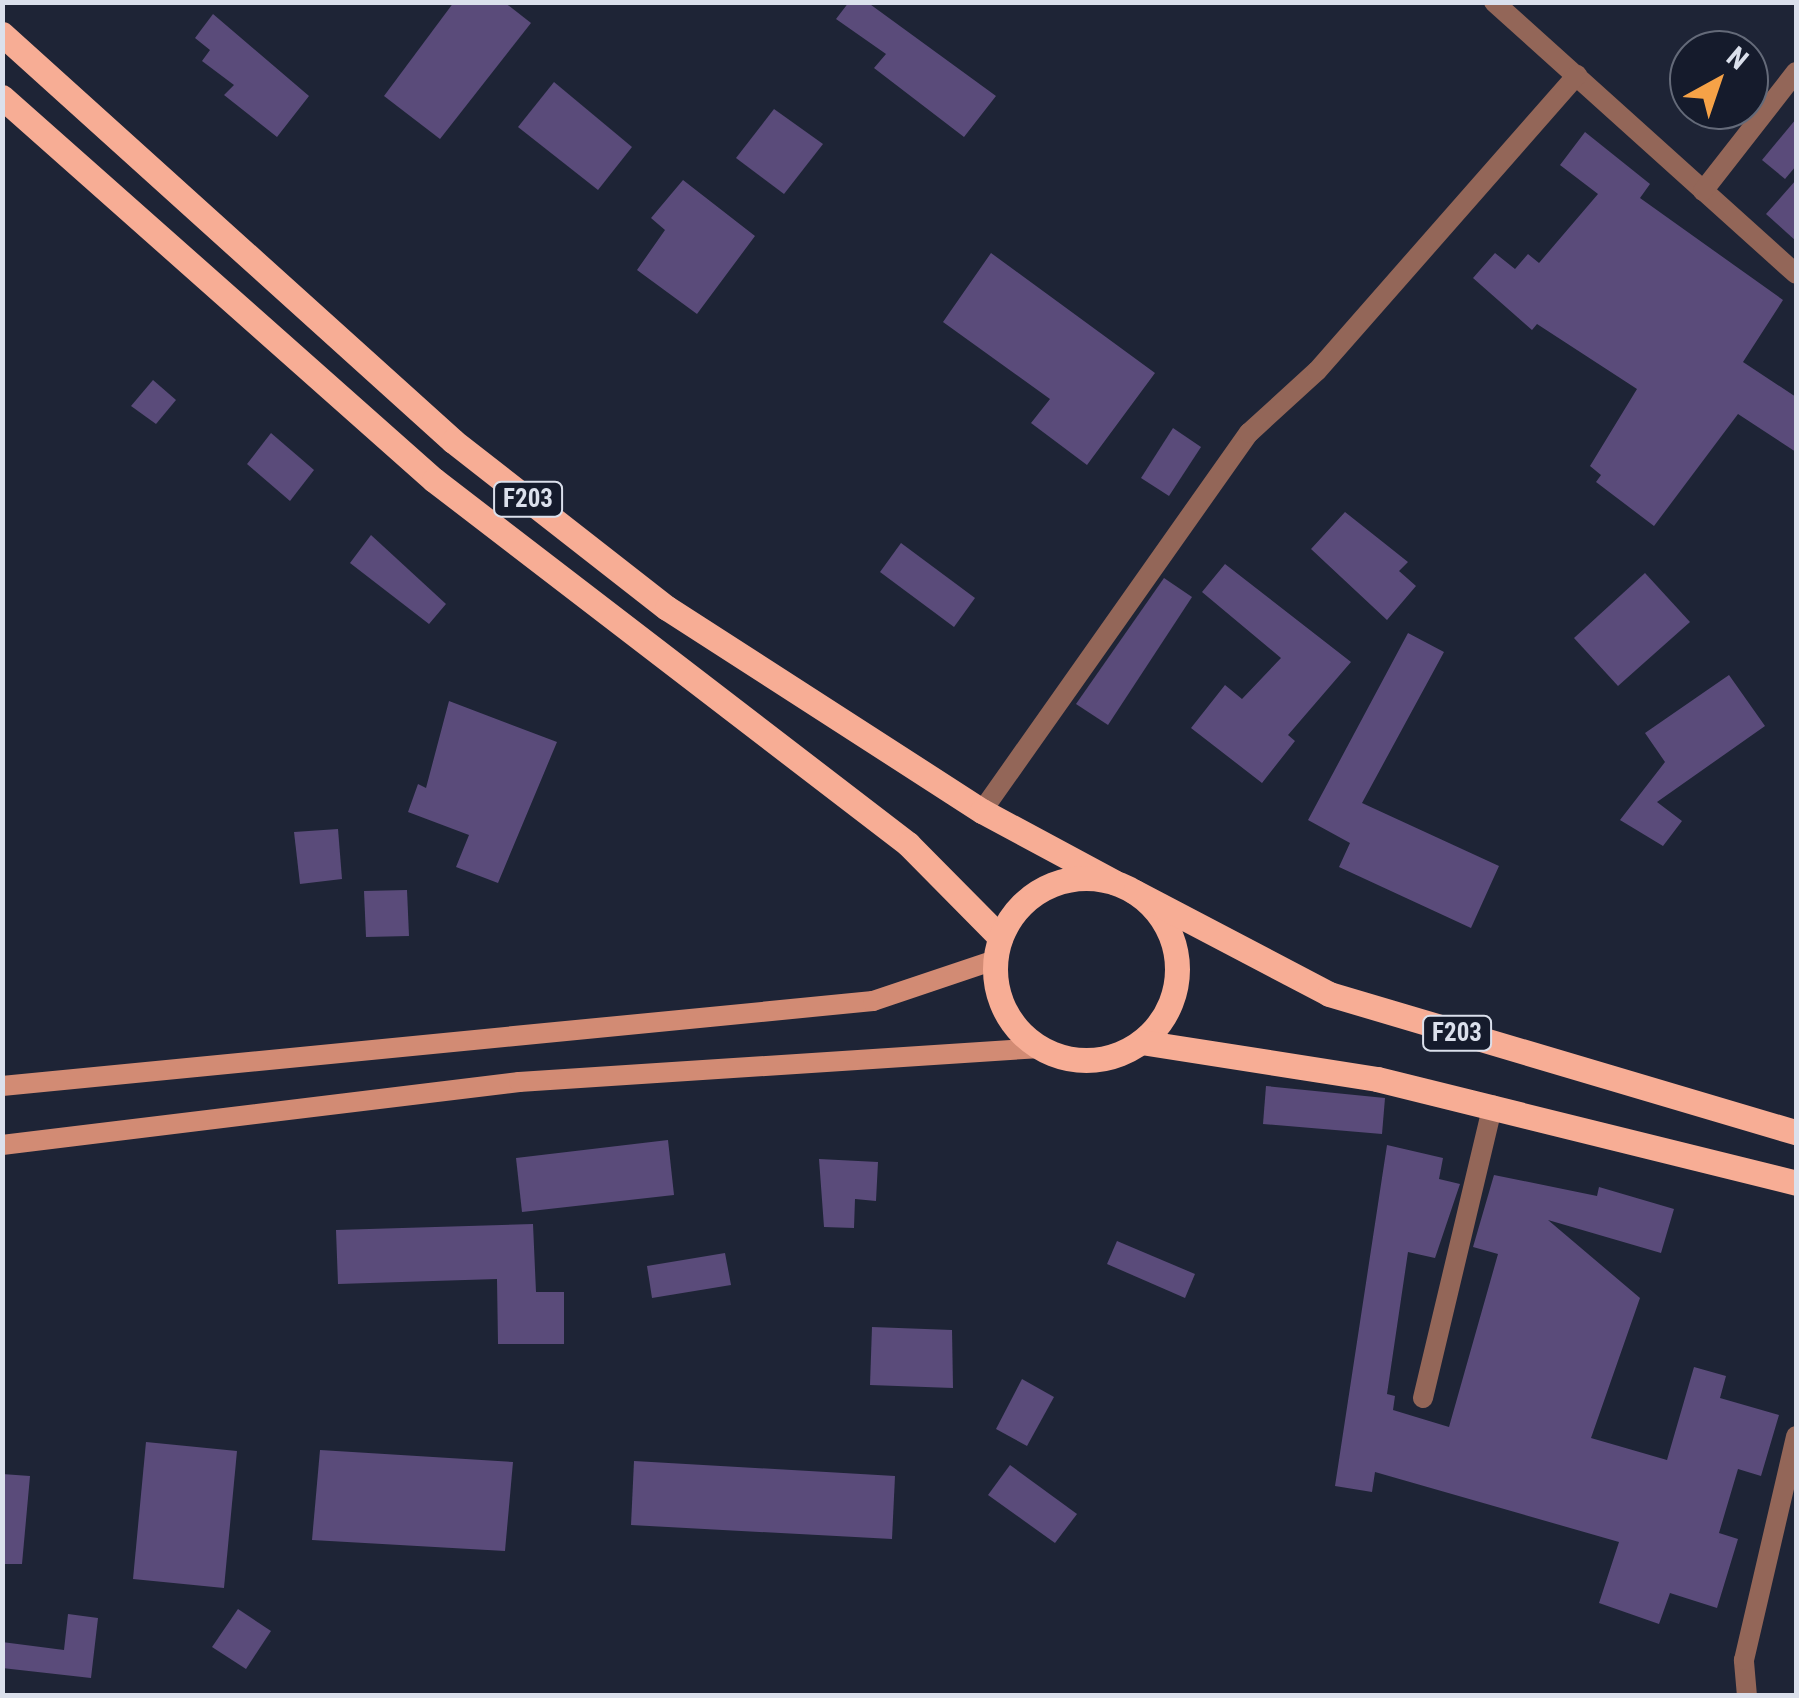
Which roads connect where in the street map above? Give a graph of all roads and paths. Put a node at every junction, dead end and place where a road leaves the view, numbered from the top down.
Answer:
1 (1494, 2) edge
2 (2, 34) edge
3 (1796, 72) edge
4 (1576, 76) junction
5 (3, 100) edge
6 (1704, 190) junction
7 (1796, 274) edge
8 (982, 811) junction
9 (1125, 887) junction
10 (998, 948) junction
11 (1141, 1042) junction
12 (1041, 1048) junction
13 (2, 1086) edge
14 (1493, 1105) junction
15 (1796, 1132) edge
16 (2, 1145) edge
17 (1796, 1183) edge
18 (1423, 1398) dead end
19 (1796, 1436) edge
20 (1747, 1696) edge

1 - 4 street
2 - 8 main road, F203
3 - 6 street
4 - 6 street
4 - 8 street
5 - 10 main road, F203
6 - 7 street
8 - 9 main road, F203
9 - 10 main road
9 - 11 main road
9 - 15 main road, F203
10 - 12 main road
10 - 13 main road
11 - 12 main road
11 - 14 main road, F203
12 - 16 main road
14 - 17 main road, F203
14 - 18 street
19 - 20 street

